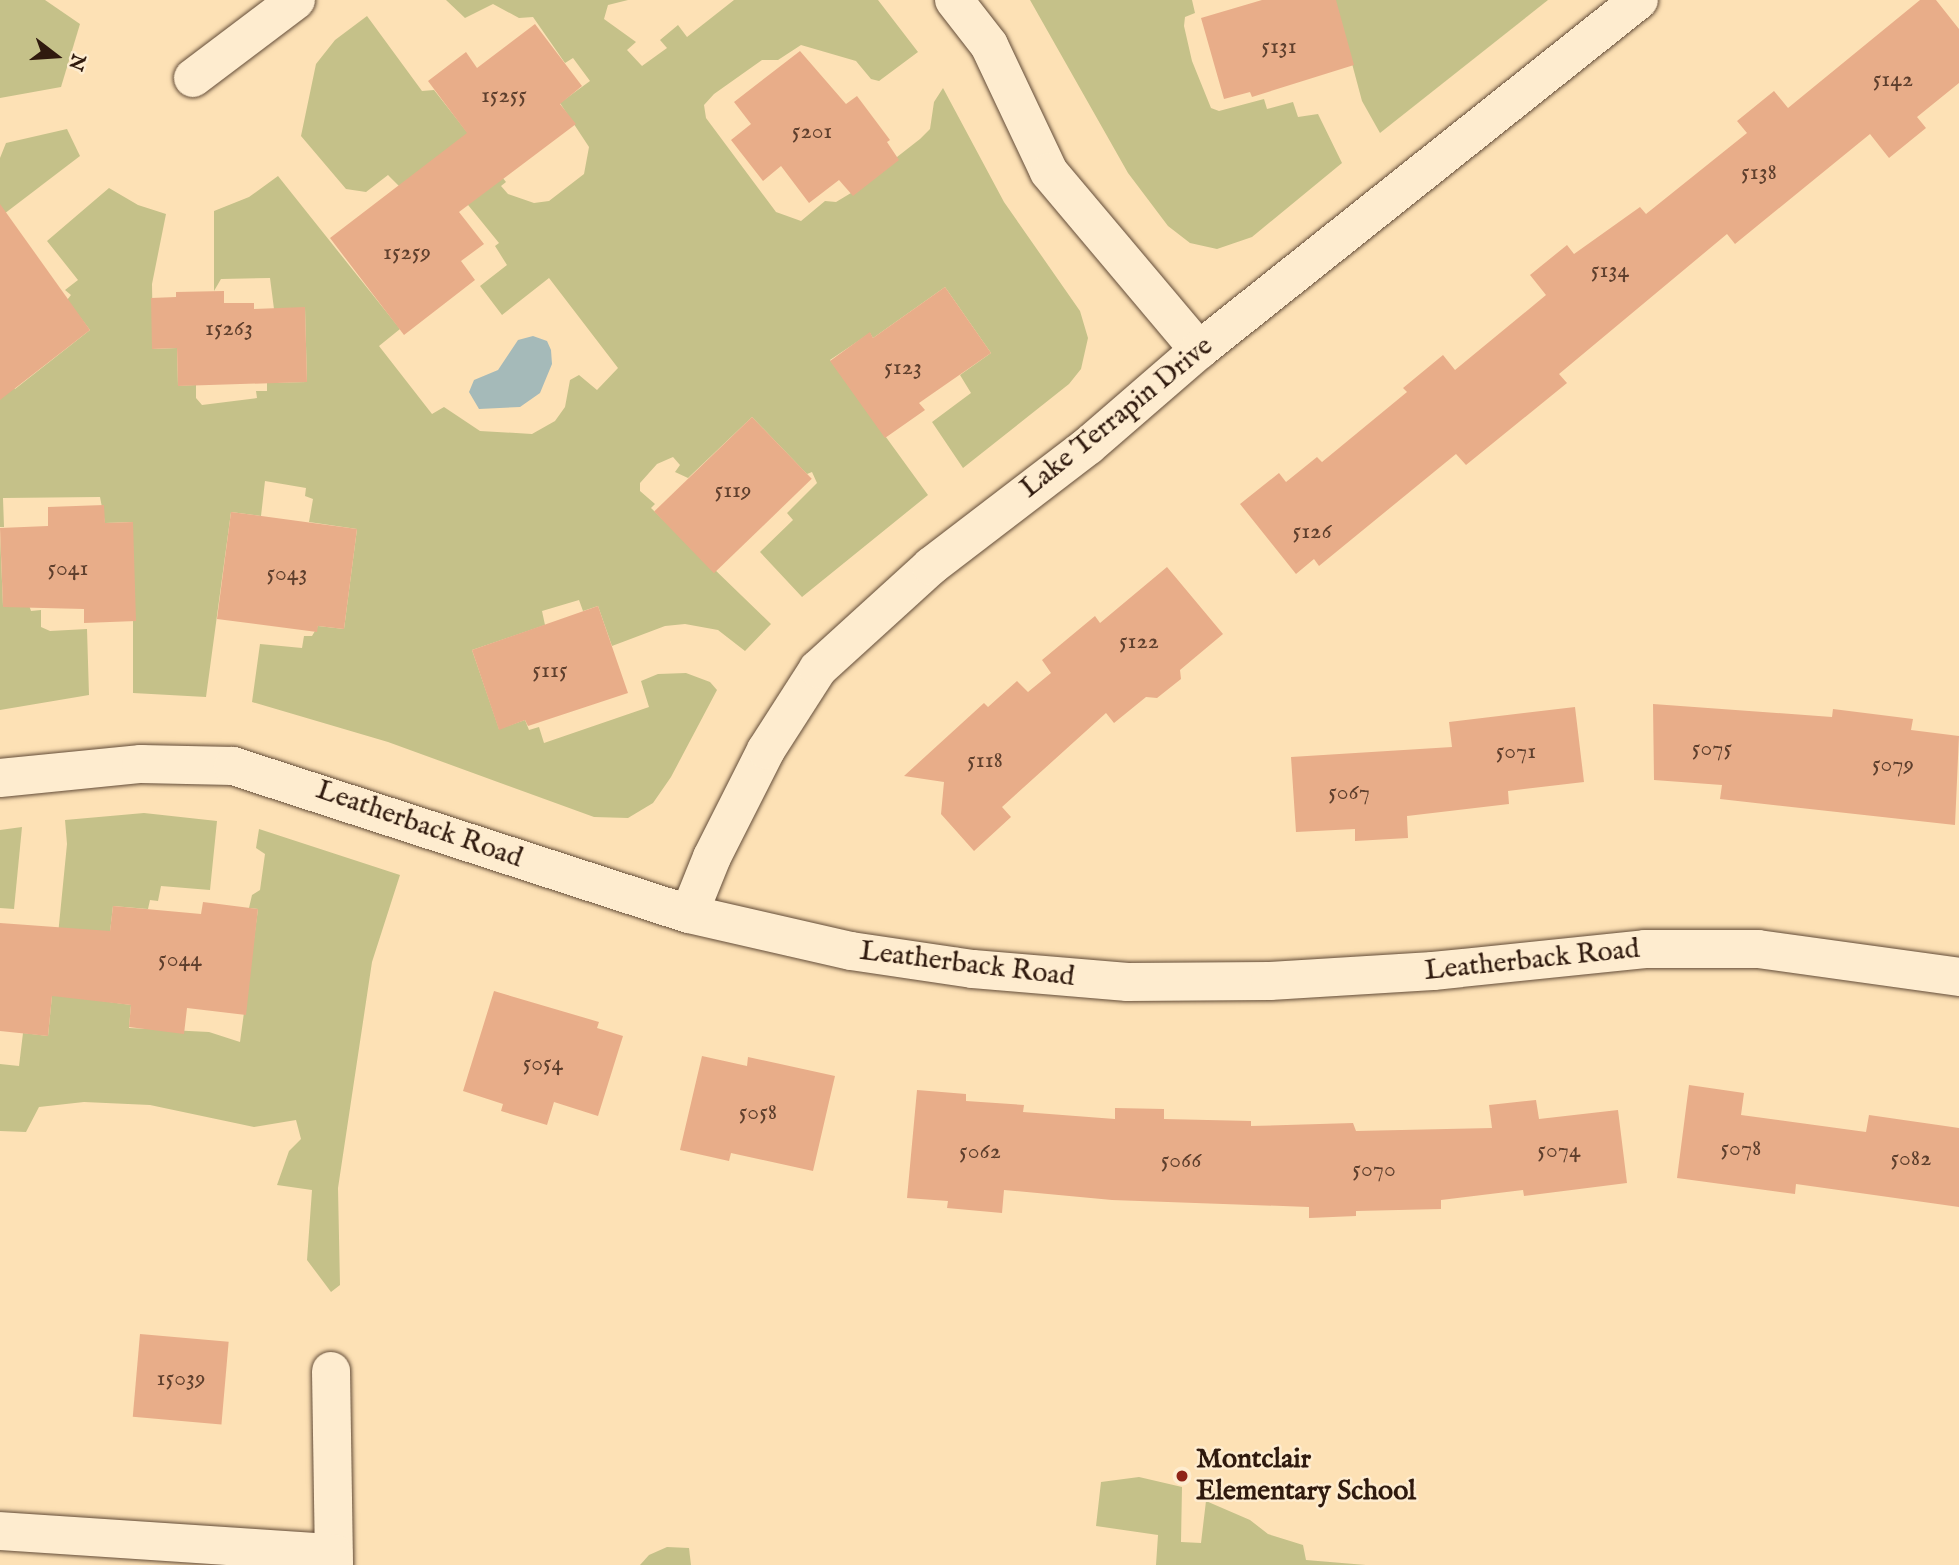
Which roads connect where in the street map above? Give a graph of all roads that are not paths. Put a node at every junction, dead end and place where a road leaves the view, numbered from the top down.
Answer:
1 (296, 0) edge
2 (954, 0) edge
3 (1639, 0) edge
4 (193, 78) dead end
5 (1199, 351) junction
6 (0, 778) edge
7 (689, 914) junction
8 (1959, 977) edge
9 (331, 1371) dead end
10 (0, 1531) edge
11 (333, 1559) edge

1 - 4 street
2 - 5 street
3 - 5 street, Lake Terrapin Drive
5 - 7 street, Lake Terrapin Drive
6 - 7 street, Leatherback Road
7 - 8 street, Leatherback Road
9 - 11 street
10 - 11 street

